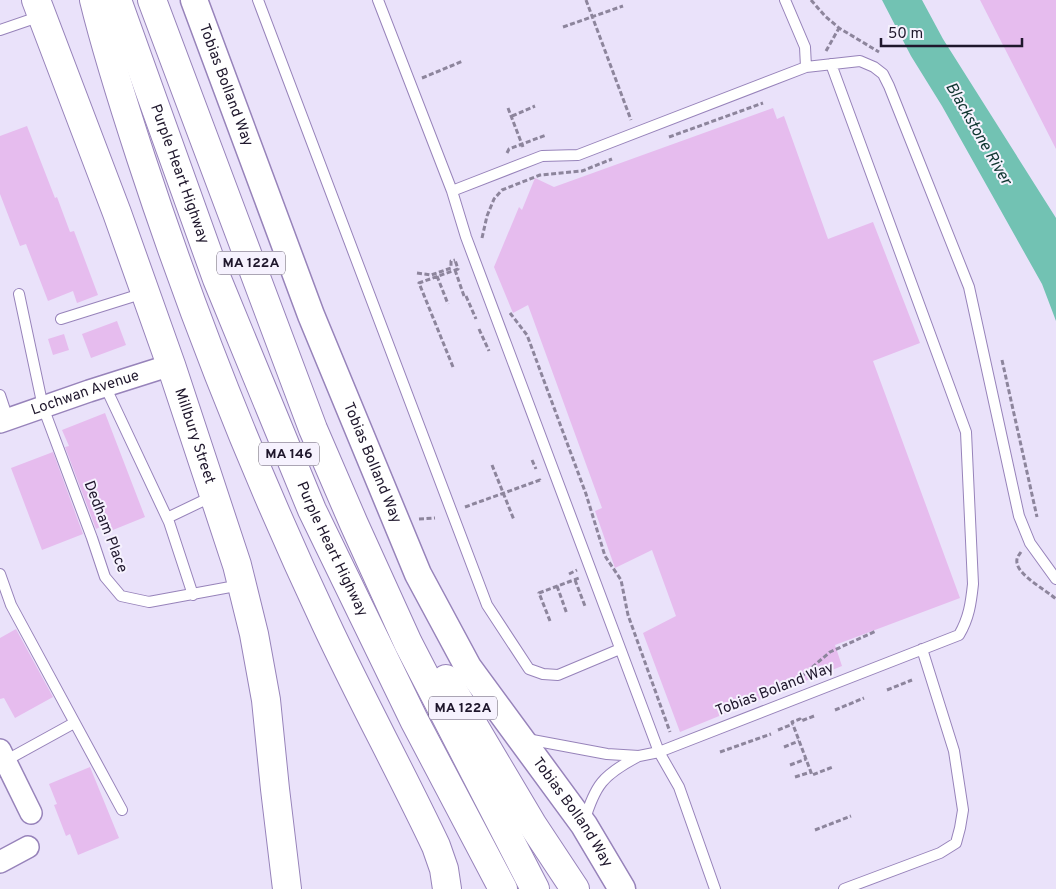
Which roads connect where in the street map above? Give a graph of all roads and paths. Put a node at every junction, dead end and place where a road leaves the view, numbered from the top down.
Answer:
1 (94, 0) edge
2 (117, 0) edge
3 (152, 0) edge
4 (194, 0) edge
5 (258, 0) edge
6 (378, 0) edge
7 (586, 0) edge
8 (785, 0) edge
9 (623, 6) dead end
10 (39, 8) edge
11 (592, 16) junction
12 (562, 27) dead end
13 (839, 28) dead end
14 (0, 30) edge
15 (463, 61) dead end
16 (831, 64) junction
17 (811, 66) junction
18 (428, 76) dead end
19 (763, 103) dead end
20 (535, 106) dead end
21 (508, 108) dead end
22 (512, 116) junction
23 (631, 120) dead end
24 (546, 135) dead end
25 (666, 138) dead end
26 (523, 146) junction
27 (507, 153) dead end
28 (616, 158) dead end
29 (452, 190) junction
30 (483, 242) dead end
31 (455, 270) junction
32 (416, 273) dead end
33 (437, 276) junction
34 (145, 293) junction
35 (19, 294) dead end
36 (448, 304) dead end
37 (508, 311) dead end
38 (61, 319) dead end
39 (476, 319) dead end
40 (479, 329) dead end
41 (489, 351) dead end
42 (171, 365) junction
43 (454, 367) dead end
44 (105, 386) junction
45 (0, 395) edge
46 (43, 407) junction
47 (4, 420) edge
48 (492, 465) dead end
49 (540, 480) dead end
50 (504, 493) junction
51 (214, 496) junction
52 (458, 510) dead end
53 (167, 518) junction
54 (417, 518) dead end
55 (436, 518) dead end
56 (514, 520) dead end
57 (354, 524) junction
58 (576, 562) dead end
59 (578, 570) junction
60 (0, 574) edge
61 (569, 574) dead end
62 (1056, 579) edge
63 (575, 580) junction
64 (242, 585) junction
65 (557, 586) junction
66 (193, 595) junction
67 (585, 606) dead end
68 (567, 614) dead end
69 (550, 621) dead end
70 (876, 631) dead end
71 (620, 649) junction
72 (922, 649) junction
73 (912, 680) dead end
74 (791, 686) dead end
75 (887, 690) dead end
76 (864, 698) dead end
77 (835, 710) dead end
78 (814, 716) dead end
79 (74, 723) junction
80 (793, 724) junction
81 (778, 730) dead end
82 (673, 733) dead end
83 (770, 734) dead end
84 (518, 737) junction
85 (799, 741) junction
86 (784, 747) dead end
87 (658, 752) junction
88 (720, 752) dead end
89 (3, 755) edge
90 (639, 756) junction
91 (806, 759) junction
92 (790, 765) dead end
93 (833, 767) dead end
94 (811, 772) junction
95 (795, 777) dead end
96 (122, 810) dead end
97 (31, 813) dead end
98 (850, 816) dead end
99 (584, 825) junction
100 (815, 830) dead end
101 (28, 847) dead end
102 (0, 862) edge
103 (443, 882) edge
104 (287, 889) edge
105 (503, 889) edge
106 (535, 889) edge
107 (575, 889) edge
108 (622, 889) edge
109 (715, 889) edge
110 (844, 889) edge

1 - 103 main road
2 - 105 main road, Purple Heart Highway / MA 146
3 - 57 main road, Purple Heart Highway / MA 122A
4 - 84 street, Tobias Bolland Way
5 - 71 lane
6 - 29 lane
7 - 11 path
8 - 17 lane
9 - 11 path
10 - 14 lane
10 - 34 main road, Millbury Street
11 - 12 path
11 - 23 path
13 - 17 path
15 - 18 path
16 - 17 lane
16 - 62 lane
16 - 72 lane, Tobias Boland Way
17 - 29 lane
19 - 25 path
20 - 22 path
21 - 22 path
22 - 26 path
24 - 26 path
26 - 27 path
28 - 30 path
29 - 71 lane
31 - 32 path
31 - 33 path
31 - 39 path
33 - 36 path
33 - 43 path
34 - 38 lane
34 - 42 main road, Millbury Street
35 - 46 lane, Dedham Place
37 - 82 path
40 - 41 path
42 - 44 street, Lochwan Avenue
42 - 51 main road, Millbury Street
44 - 46 street, Lochwan Avenue
44 - 53 lane
45 - 47 lane
46 - 47 street, Lochwan Avenue
46 - 66 lane, Dedham Place
48 - 50 path
49 - 50 path
50 - 52 path
50 - 56 path
51 - 53 lane
51 - 64 main road, Millbury Street
53 - 66 lane
54 - 55 path
57 - 106 main road, Purple Heart Highway
57 - 107 main road, MA 122A
58 - 59 path
59 - 61 path
59 - 63 path
60 - 79 lane
63 - 65 path
63 - 67 path
64 - 66 lane, Dedham Place
64 - 104 main road, Millbury Street
65 - 68 path
65 - 69 path
70 - 74 path
71 - 87 lane
72 - 87 lane, Tobias Boland Way
72 - 110 lane
73 - 75 path
76 - 77 path
78 - 80 path
79 - 89 lane
79 - 96 lane
80 - 81 path
80 - 85 path
83 - 88 path
84 - 90 lane, Tobias Boland Way
84 - 99 street, Tobias Bolland Way
85 - 86 path
85 - 91 path
87 - 90 lane, Tobias Boland Way
87 - 109 lane
89 - 97 street
90 - 99 lane, Tobias Boland Way
91 - 92 path
91 - 94 path
93 - 94 path
94 - 95 path
98 - 100 path
99 - 108 street, Tobias Bolland Way
101 - 102 street

